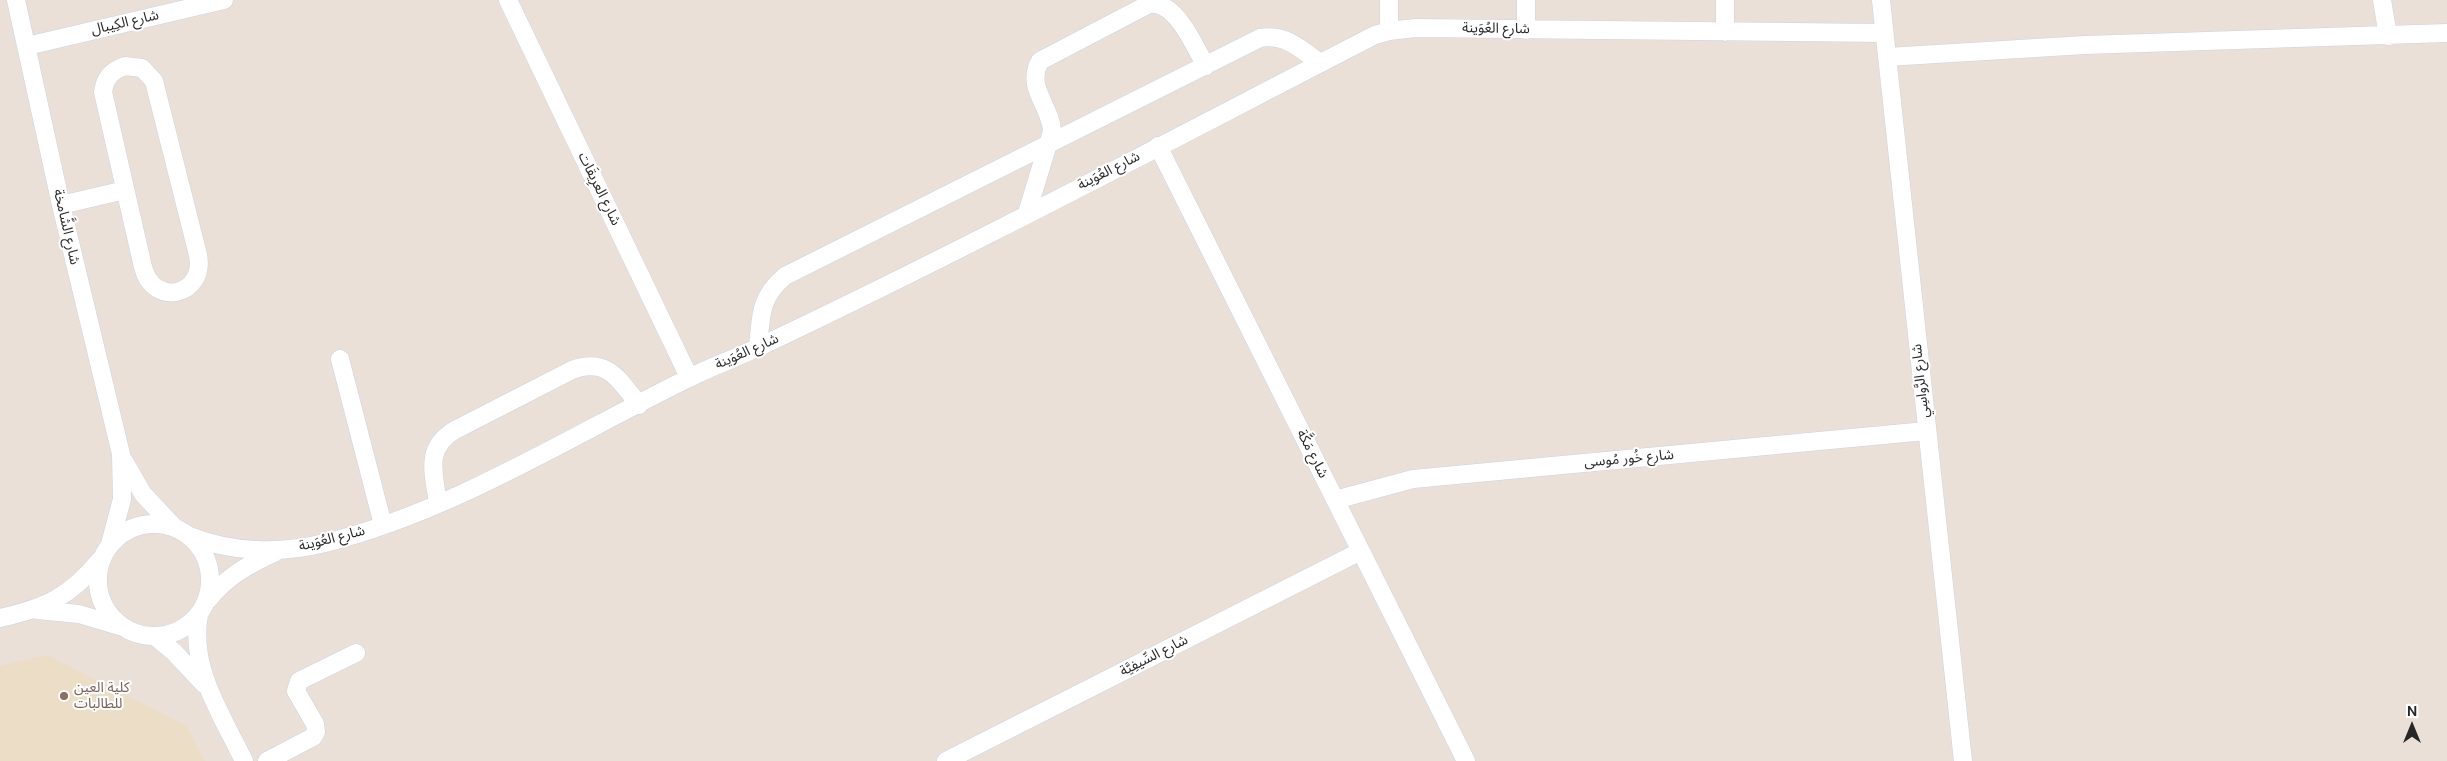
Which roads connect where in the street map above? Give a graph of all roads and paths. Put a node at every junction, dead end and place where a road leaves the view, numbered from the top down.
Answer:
1 (16, 0) edge
2 (224, 0) edge
3 (508, 0) edge
4 (1389, 0) edge
5 (1526, 0) edge
6 (1725, 0) edge
7 (1881, 0) edge
8 (2382, 0) edge
9 (1526, 30) junction
10 (1389, 31) junction
11 (1724, 32) junction
12 (1884, 33) junction
13 (2447, 33) edge
14 (2388, 36) junction
15 (27, 46) junction
16 (1887, 56) junction
17 (1320, 64) junction
18 (1206, 66) junction
19 (1049, 145) junction
20 (1158, 146) junction
21 (125, 190) junction
22 (60, 205) junction
23 (1026, 214) junction
24 (758, 348) junction
25 (340, 359) dead end
26 (689, 377) junction
27 (639, 405) junction
28 (1926, 431) junction
29 (121, 454) junction
30 (1335, 500) junction
31 (438, 503) junction
32 (383, 525) junction
33 (174, 528) junction
34 (190, 536) junction
35 (281, 550) junction
36 (106, 551) junction
37 (1361, 551) junction
38 (203, 608) junction
39 (37, 610) junction
40 (0, 618) edge
41 (120, 626) junction
42 (156, 637) junction
43 (356, 653) dead end
44 (208, 689) junction
45 (244, 761) edge
46 (267, 761) edge
47 (946, 761) edge
48 (1466, 761) edge
49 (1962, 761) edge

1 - 15 street, شارع الشَّامخة
2 - 15 street, شارع الكِيبال
3 - 26 street, شارع العرِيقَات
4 - 10 street
5 - 9 street
6 - 11 street
7 - 12 street, شارع الرَّواسِي
8 - 14 street
9 - 10 street, شارع العُوَينة
9 - 11 street, شارع العُوَينة
10 - 17 street, شارع العُوَينة
11 - 12 street, شارع العُوَينة
12 - 16 street, شارع الرَّواسِي
13 - 14 street
14 - 16 street
15 - 22 street, شارع الشَّامخة
16 - 28 street, شارع الرَّواسِي
17 - 18 street
17 - 20 street, شارع العُوَينة
18 - 19 street
18 - 19 street
19 - 23 street
19 - 24 street
20 - 23 street, شارع العُوَينة
20 - 30 street, شارع مَكَّة
21 - 21 street
21 - 22 street
22 - 29 street, شارع الشَّامخة
23 - 24 street, شارع العُوَينة
24 - 26 street, شارع العُوَينة
25 - 32 street, شارع العُوَينة
26 - 27 street, شارع العُوَينة
27 - 31 street, شارع العُوَينة
27 - 31 street
28 - 30 street, شارع خُور مُوسى
28 - 49 street, شارع الرَّواسِي
29 - 33 street, شارع الشَّامخة
29 - 36 street, شارع الشَّامخة
30 - 37 street, شارع مَكَّة
31 - 32 street, شارع العُوَينة
32 - 35 street, شارع العُوَينة
33 - 34 street
33 - 36 street
34 - 35 street, شارع العُوَينة
34 - 38 street
35 - 38 street, شارع العُوَينة
36 - 39 street
36 - 41 street
37 - 47 street, شارع السِّيفِيَّة
37 - 48 street, شارع مَكَّة
38 - 42 street
38 - 44 street
39 - 40 street
39 - 41 street
41 - 42 street
42 - 44 street
43 - 46 street
44 - 45 street

